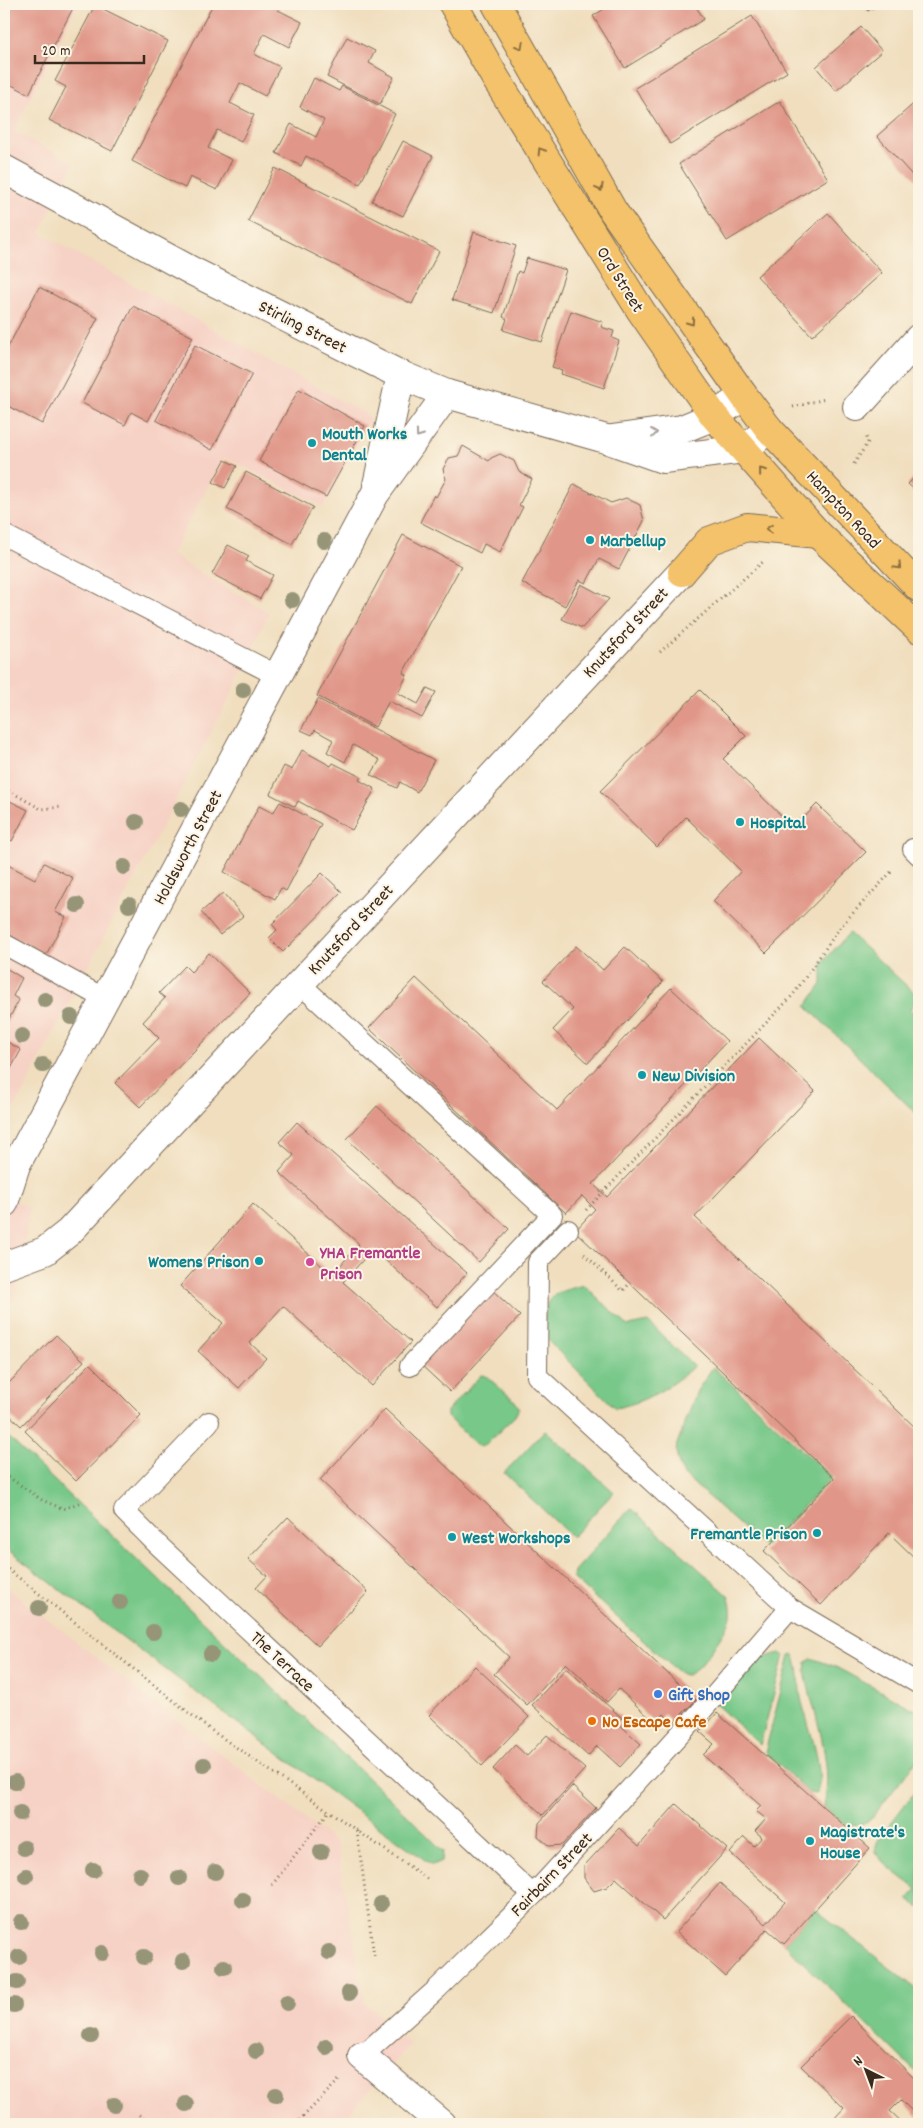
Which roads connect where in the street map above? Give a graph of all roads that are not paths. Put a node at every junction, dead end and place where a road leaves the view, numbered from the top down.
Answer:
1 (453, 4) edge
2 (496, 4) edge
3 (8, 173) edge
4 (919, 338) edge
5 (401, 376) junction
6 (447, 394) junction
7 (744, 396) junction
8 (857, 407) dead end
9 (714, 416) junction
10 (769, 429) junction
11 (606, 439) junction
12 (744, 450) junction
13 (375, 494) junction
14 (818, 534) junction
15 (4, 535) edge
16 (682, 572) joint
17 (919, 588) edge
18 (919, 629) edge
19 (278, 676) junction
20 (4, 944) edge
21 (300, 983) junction
22 (105, 999) junction
23 (4, 1203) edge
24 (568, 1230) road end
25 (4, 1266) edge
26 (410, 1366) dead end
27 (209, 1422) dead end
28 (790, 1608) junction
29 (919, 1684) edge
30 (533, 1895) junction
31 (362, 2056) joint
32 (442, 2124) edge

9 -> 1 main road, Ord Street
2 -> 7 main road, Ord Street
3 - 5 street, Stirling Street
4 - 8 street
5 - 6 street, Stirling Street
5 - 13 street, Holdsworth Street
6 - 11 street, Stirling Street
6 -> 13 street, Holdsworth Street
7 - 9 street, Stirling Street
7 - 10 main road, Ord Street
11 -> 9 street, Stirling Street
9 - 12 main road, Ord Street
10 - 12 street
10 -> 17 main road, Hampton Road
11 - 12 street, Stirling Street
14 -> 12 main road, Ord Street
13 - 19 street, Holdsworth Street
14 -> 16 main road
14 - 18 main road, Hampton Road
15 - 19 lane
16 - 21 street, Knutsford Street
19 - 22 street, Holdsworth Street
20 - 22 lane
21 - 25 street, Knutsford Street
21 - 26 lane
22 - 23 street, Holdsworth Street
24 - 28 lane
27 - 30 lane, The Terrace
28 - 29 lane
28 - 30 lane, Fairbairn Street
30 - 31 lane, Fairbairn Street
31 - 32 street

